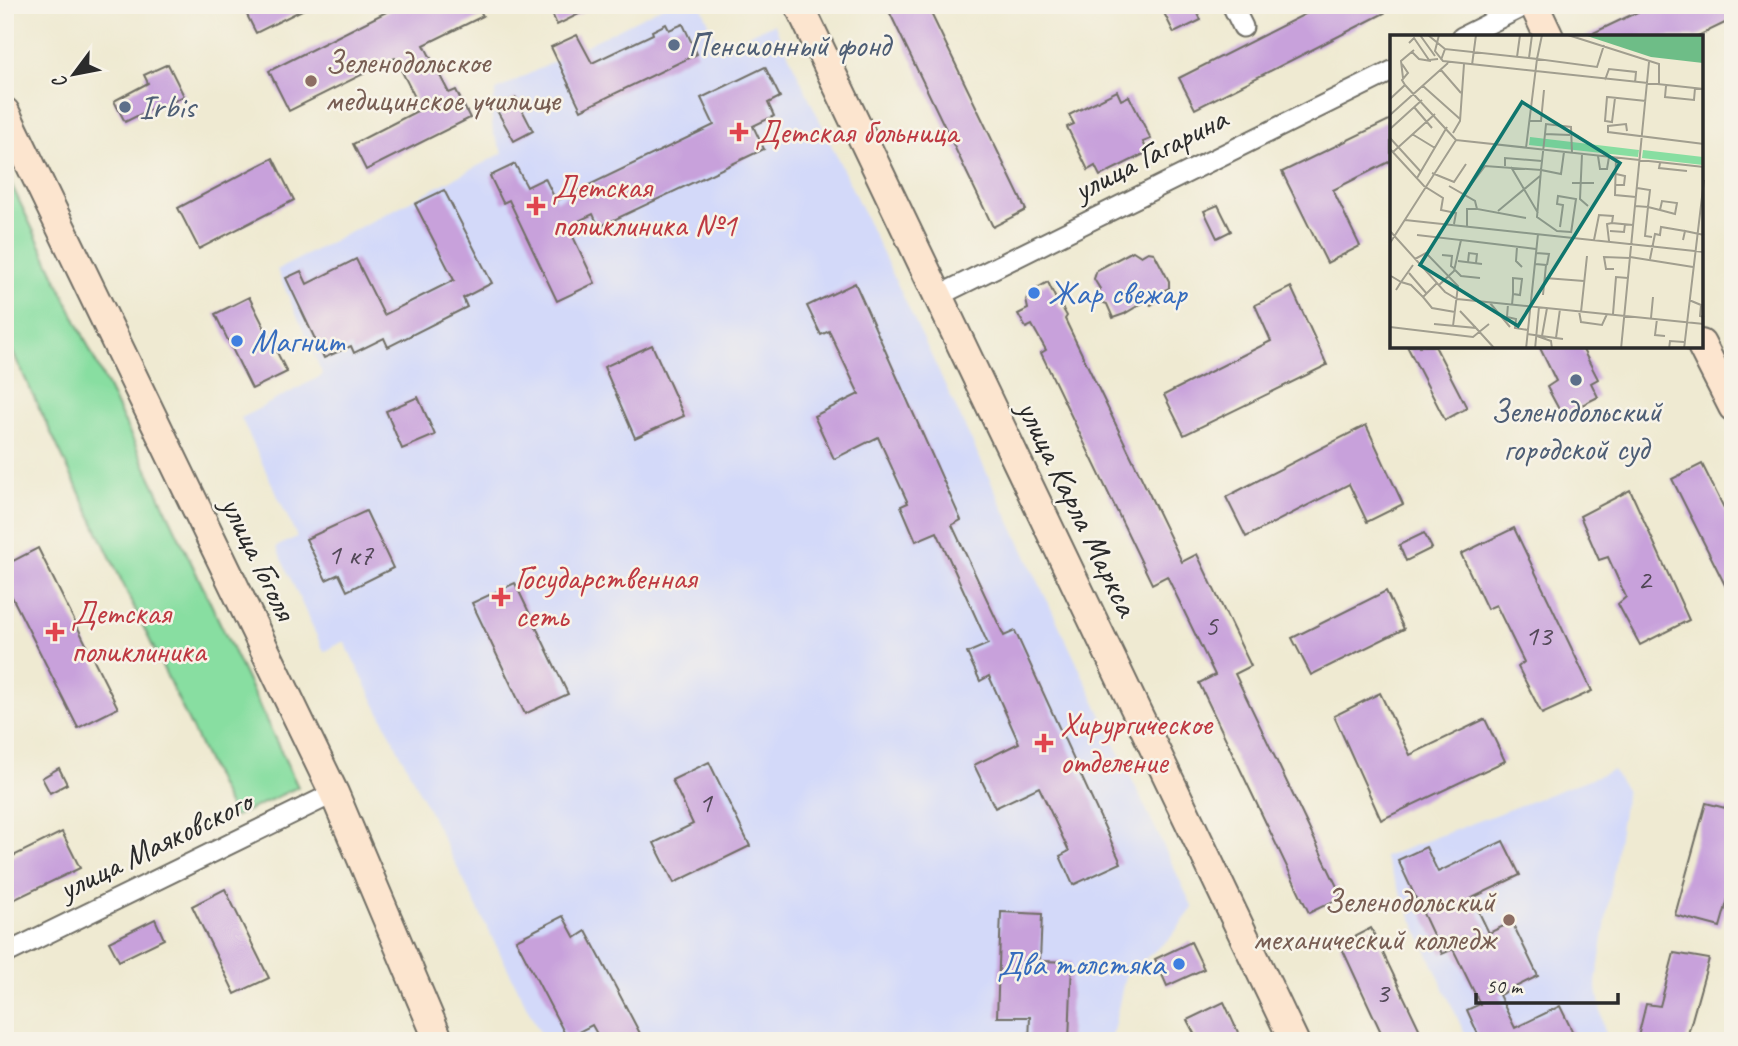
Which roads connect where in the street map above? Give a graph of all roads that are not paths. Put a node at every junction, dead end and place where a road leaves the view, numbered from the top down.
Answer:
1 (799, 5) edge
2 (1231, 5) edge
3 (1526, 5) edge
4 (1534, 5) edge
5 (1242, 27) dead end
6 (1466, 35) edge
7 (1548, 35) edge
8 (1390, 71) edge
9 (5, 112) edge
10 (938, 296) junction
11 (1703, 348) edge
12 (1733, 407) edge
13 (334, 793) junction
14 (5, 954) edge
15 (439, 1041) edge
16 (1294, 1041) edge

1 - 10 street, улица Карла Маркса
2 - 5 street
3 - 6 street
4 - 7 street
8 - 10 street, улица Гагарина
9 - 13 street, улица Гоголя
10 - 16 street, улица Карла Маркса
11 - 12 street
13 - 14 street, улица Маяковского
13 - 15 street, улица Гоголя

